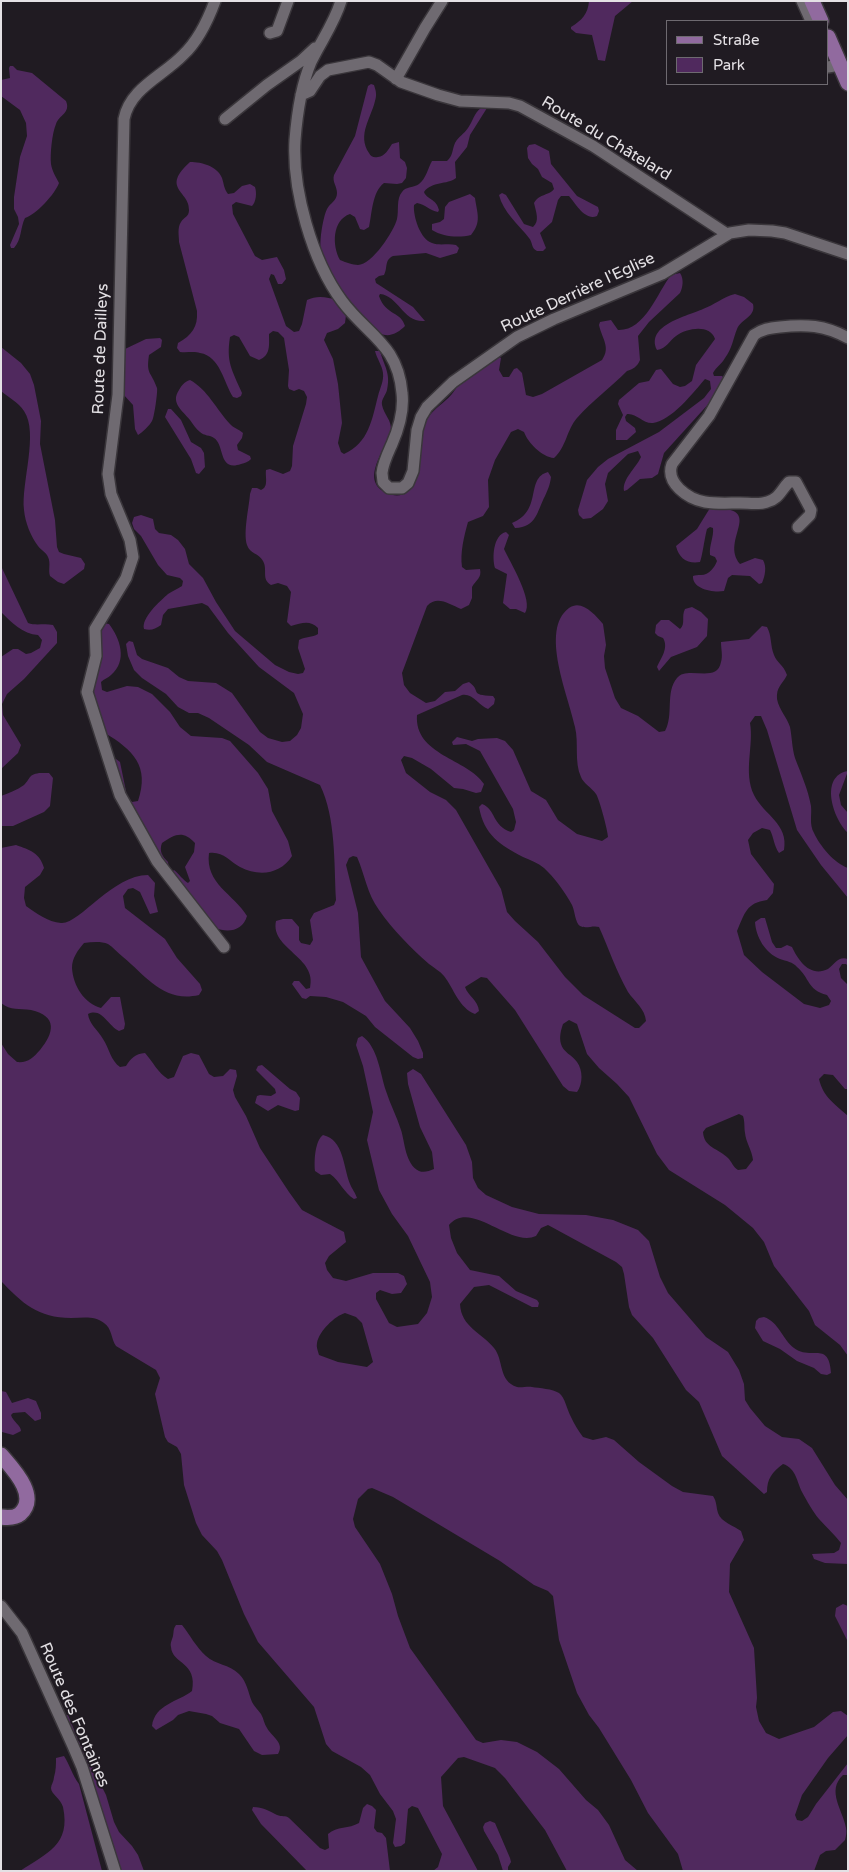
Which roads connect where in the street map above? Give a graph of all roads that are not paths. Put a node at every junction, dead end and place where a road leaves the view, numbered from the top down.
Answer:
1 (214, 1) edge
2 (288, 1) edge
3 (340, 1) edge
4 (442, 1) edge
5 (802, 1) edge
6 (812, 1) edge
7 (811, 20) edge
8 (821, 20) edge
9 (270, 34) dead end
10 (829, 40) edge
11 (319, 48) junction
12 (842, 74) edge
13 (396, 80) junction
14 (301, 96) junction
15 (225, 119) dead end
16 (727, 234) junction
17 (848, 254) edge
18 (848, 338) edge
19 (798, 527) dead end
20 (224, 947) dead end
21 (1, 1454) edge
22 (1, 1517) edge
23 (1, 1606) edge
24 (115, 1871) edge

1 - 20 street, Route de Dailleys
2 - 9 street
3 - 11 street, Route Derrière l'Eglise
4 - 13 street
5 - 7 street
6 - 8 main road
10 - 12 main road
11 - 14 street, Route Derrière l'Eglise
11 - 15 street
13 - 14 street, Route du Châtelard
13 - 16 street, Route du Châtelard
14 - 16 street, Route Derrière l'Eglise
16 - 17 street
18 - 19 street
21 - 22 main road
23 - 24 street, Route des Fontaines

